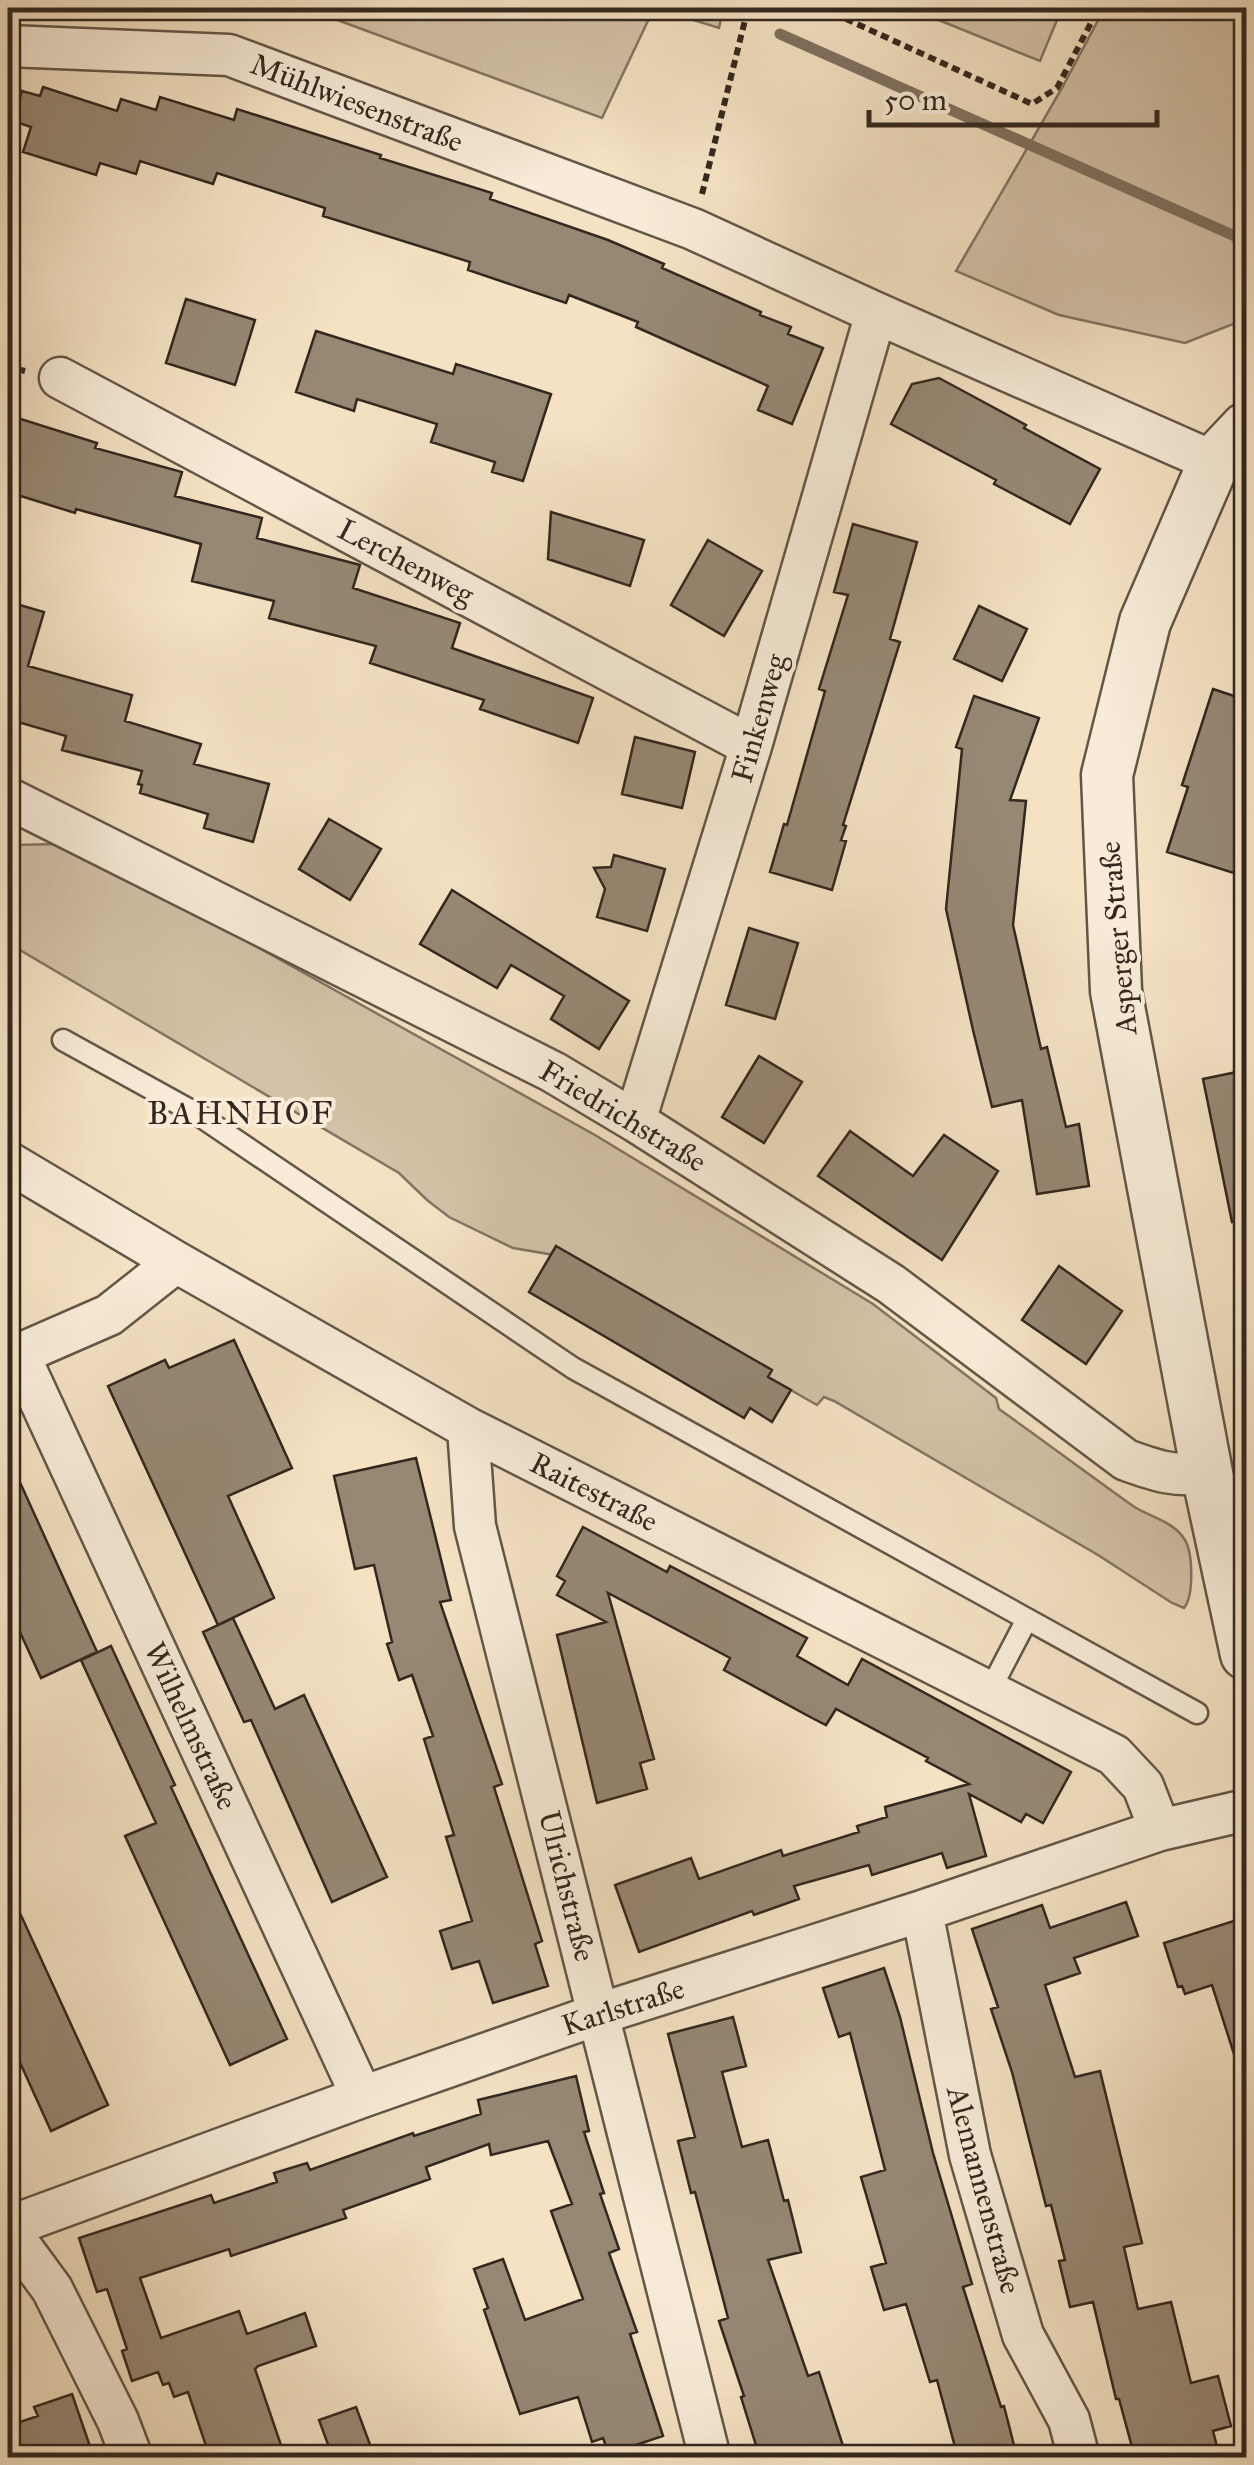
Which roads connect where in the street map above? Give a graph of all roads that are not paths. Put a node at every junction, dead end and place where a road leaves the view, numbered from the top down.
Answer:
1 (8, 46) edge
2 (876, 313) junction
3 (60, 378) dead end
4 (1230, 445) edge
5 (751, 746) junction
6 (8, 798) edge
7 (63, 1040) dead end
8 (635, 1120) junction
9 (8, 1162) edge
10 (176, 1262) junction
11 (14, 1357) edge
12 (468, 1428) junction
13 (1206, 1473) junction
14 (1235, 1548) edge
15 (1027, 1619) junction
16 (1246, 1654) edge
17 (989, 1692) junction
18 (1197, 1713) dead end
19 (1246, 1810) edge
20 (1160, 1830) junction
21 (922, 1911) junction
22 (600, 2014) junction
23 (362, 2097) junction
24 (8, 2228) edge
25 (132, 2458) edge
26 (710, 2458) edge
27 (1079, 2458) edge

1 - 2 street, Mühlwiesenstraße
2 - 4 street, Mühlwiesenstraße
2 - 5 street, Finkenweg
3 - 5 street, Lerchenweg
4 - 13 street, Asperger Straße
5 - 8 street, Finkenweg
6 - 8 street, Friedrichstraße
7 - 15 lane
8 - 13 street, Friedrichstraße
9 - 10 street, Raitestraße
10 - 11 street
10 - 12 street, Raitestraße
11 - 23 street, Wilhelmstraße
12 - 17 street, Raitestraße
12 - 22 street, Ulrichstraße
13 - 14 street, Asperger Straße
14 - 16 street, Asperger Straße
15 - 17 lane
15 - 18 lane
17 - 20 street, Raitestraße
19 - 20 street, Karlstraße
20 - 21 street, Karlstraße
21 - 22 street, Karlstraße
21 - 27 street, Alemannenstraße
22 - 23 street, Karlstraße
22 - 26 street, Ulrichstraße
23 - 24 street, Karlstraße
24 - 25 street

